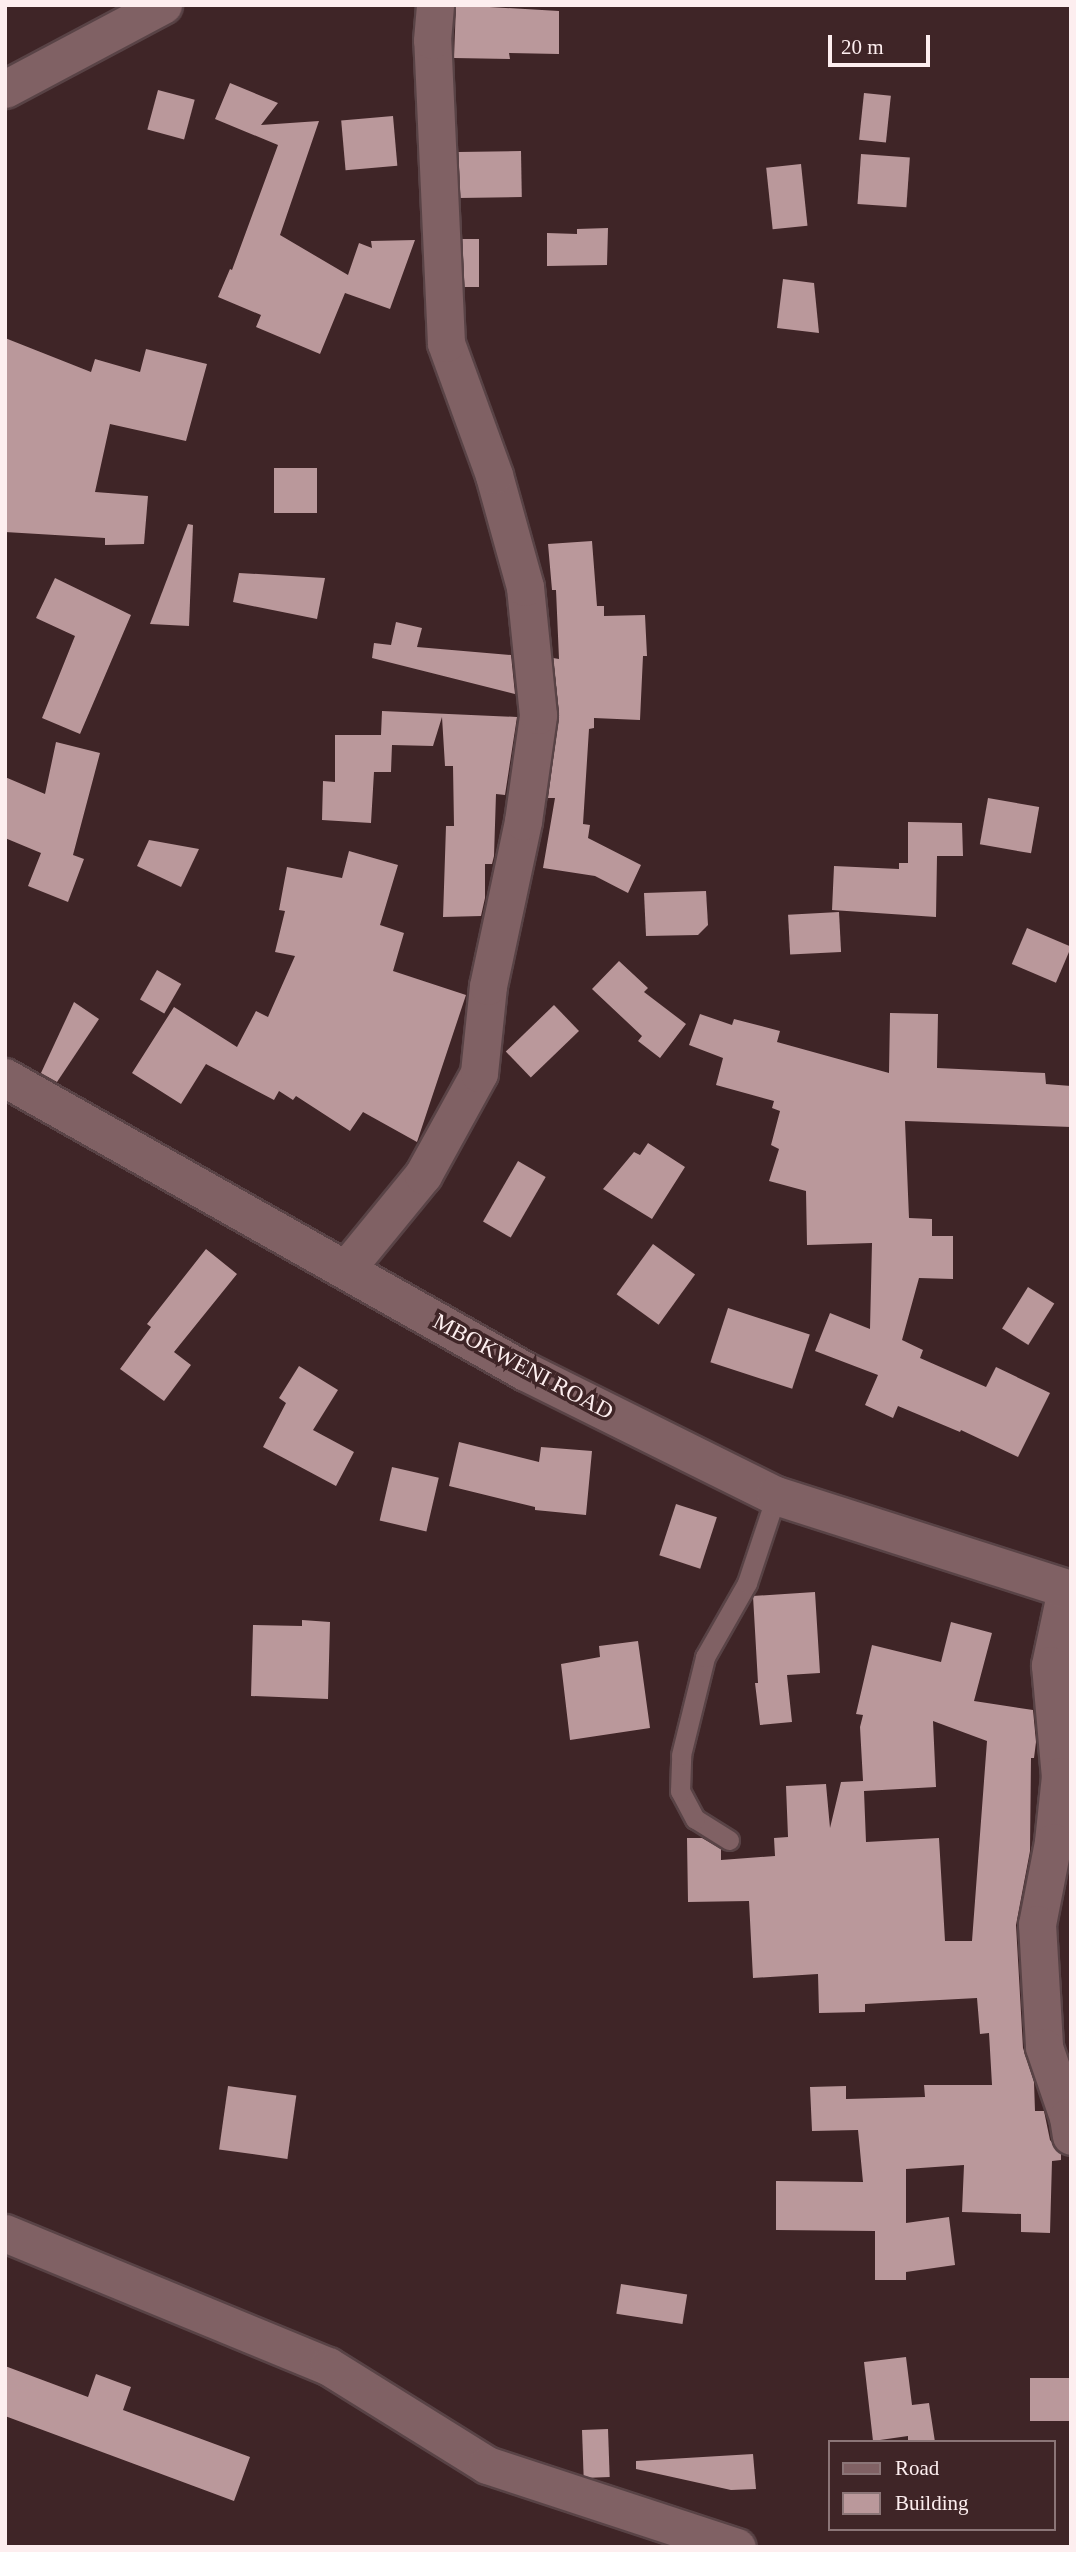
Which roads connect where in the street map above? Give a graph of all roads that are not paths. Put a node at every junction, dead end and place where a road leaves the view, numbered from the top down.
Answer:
1 (163, 5) edge
2 (435, 5) edge
3 (5, 89) edge
4 (5, 1078) edge
5 (346, 1269) junction
6 (776, 1496) junction
7 (1069, 1589) edge
8 (729, 1840) dead end
9 (1071, 2136) edge
10 (5, 2233) edge
11 (737, 2547) edge

1 - 3 street
2 - 5 street
4 - 5 street, MBOKWENI ROAD
5 - 6 street, MBOKWENI ROAD
6 - 7 street, MBOKWENI ROAD
6 - 8 lane
7 - 9 street
10 - 11 street

